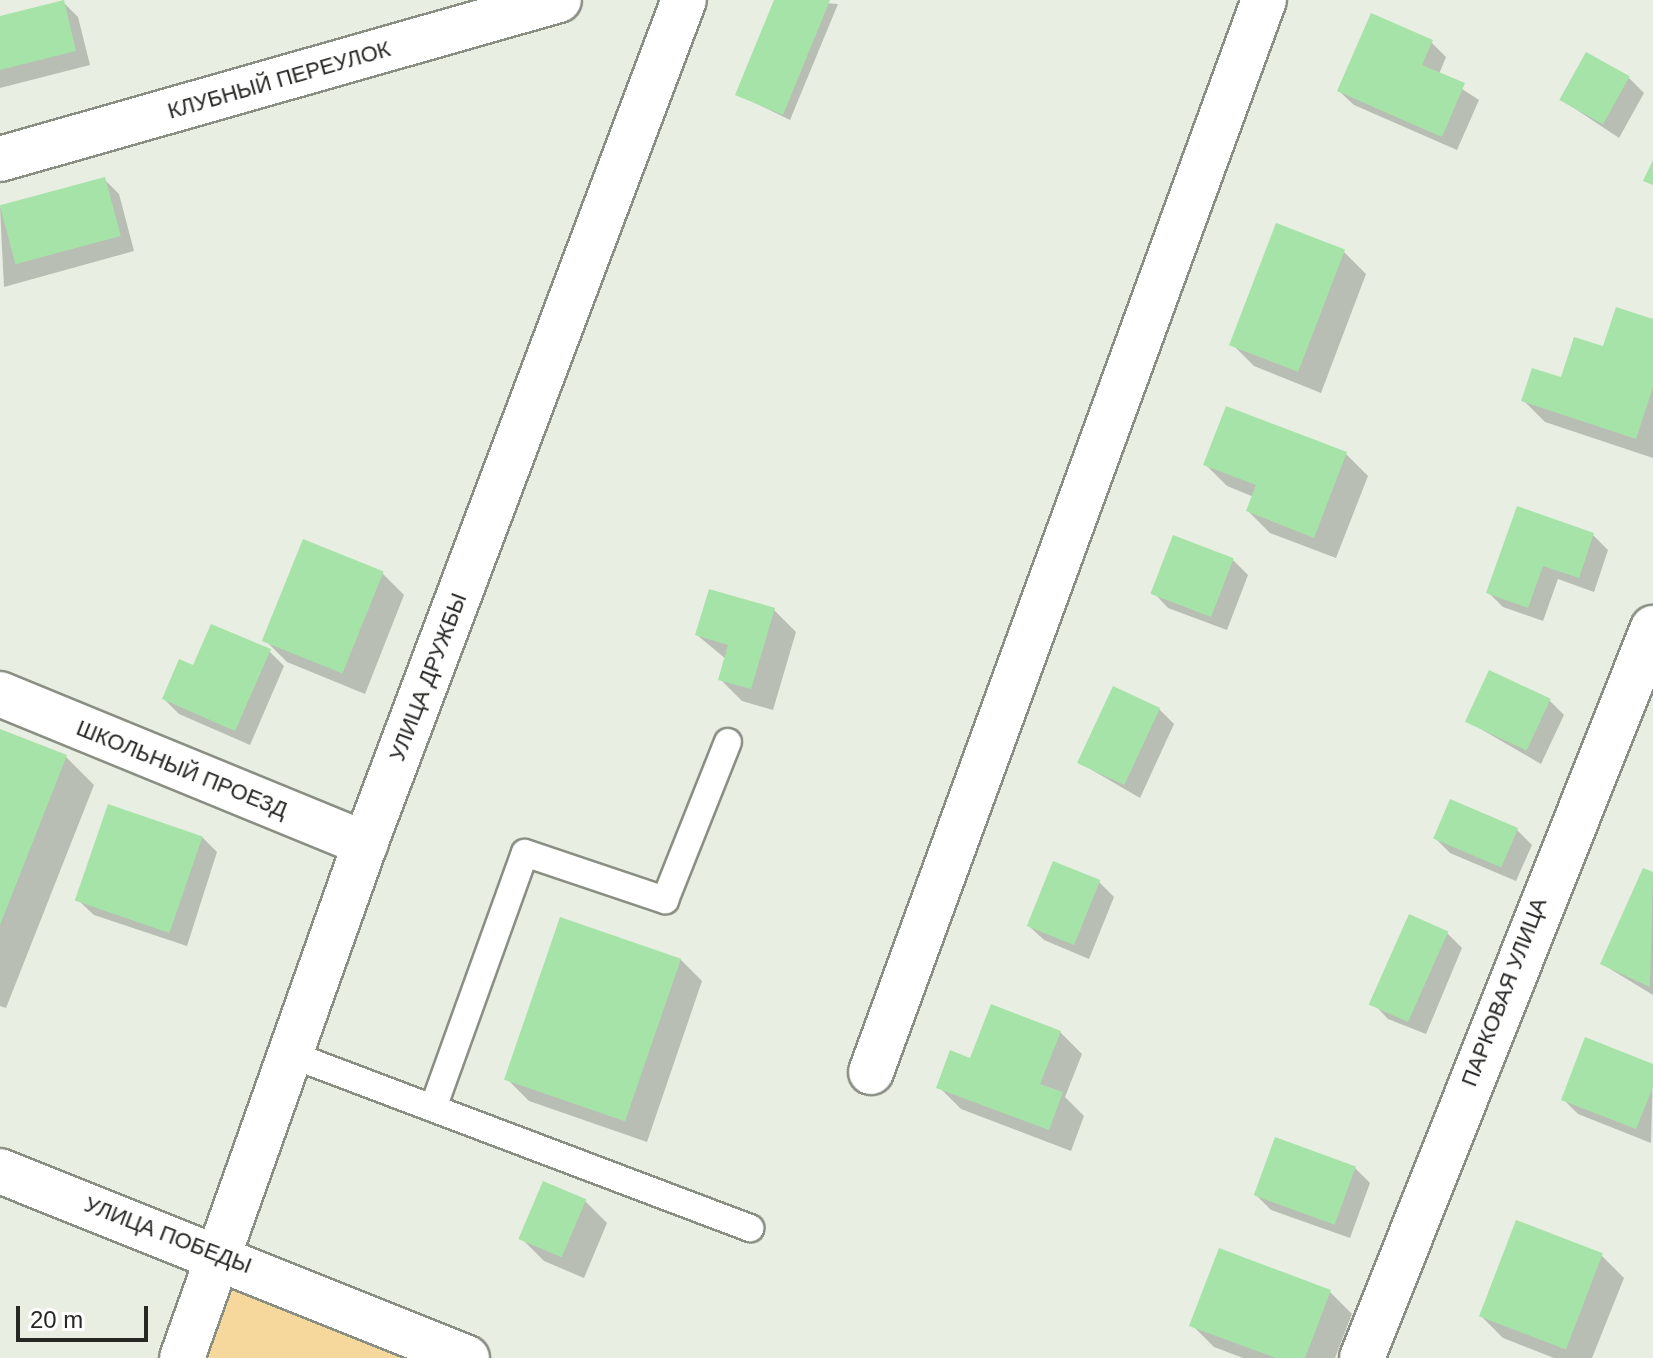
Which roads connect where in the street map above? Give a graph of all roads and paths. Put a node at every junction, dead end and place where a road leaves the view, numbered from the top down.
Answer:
1 (559, 0) edge
2 (684, 0) edge
3 (1264, 0) edge
4 (0, 159) edge
5 (1653, 628) edge
6 (0, 694) edge
7 (728, 742) dead end
8 (365, 844) junction
9 (292, 1055) junction
10 (871, 1072) dead end
11 (433, 1108) junction
12 (0, 1171) edge
13 (750, 1228) dead end
14 (222, 1254) junction
15 (182, 1358) edge
16 (467, 1358) edge
17 (1362, 1358) edge

1 - 4 street, КЛУБНЫЙ ПЕРЕУЛОК
2 - 8 street, УЛИЦА ДРУЖБЫ
3 - 10 street
5 - 17 street, ПАРКОВАЯ УЛИЦА
6 - 8 street, ШКОЛЬНЫЙ ПРОЕЗД
7 - 11 lane
8 - 9 street, УЛИЦА ДРУЖБЫ
9 - 11 lane
9 - 14 street, УЛИЦА ДРУЖБЫ
11 - 13 lane
12 - 14 street, УЛИЦА ПОБЕДЫ
14 - 15 street, УЛИЦА ДРУЖБЫ
14 - 16 street, УЛИЦА ПОБЕДЫ

